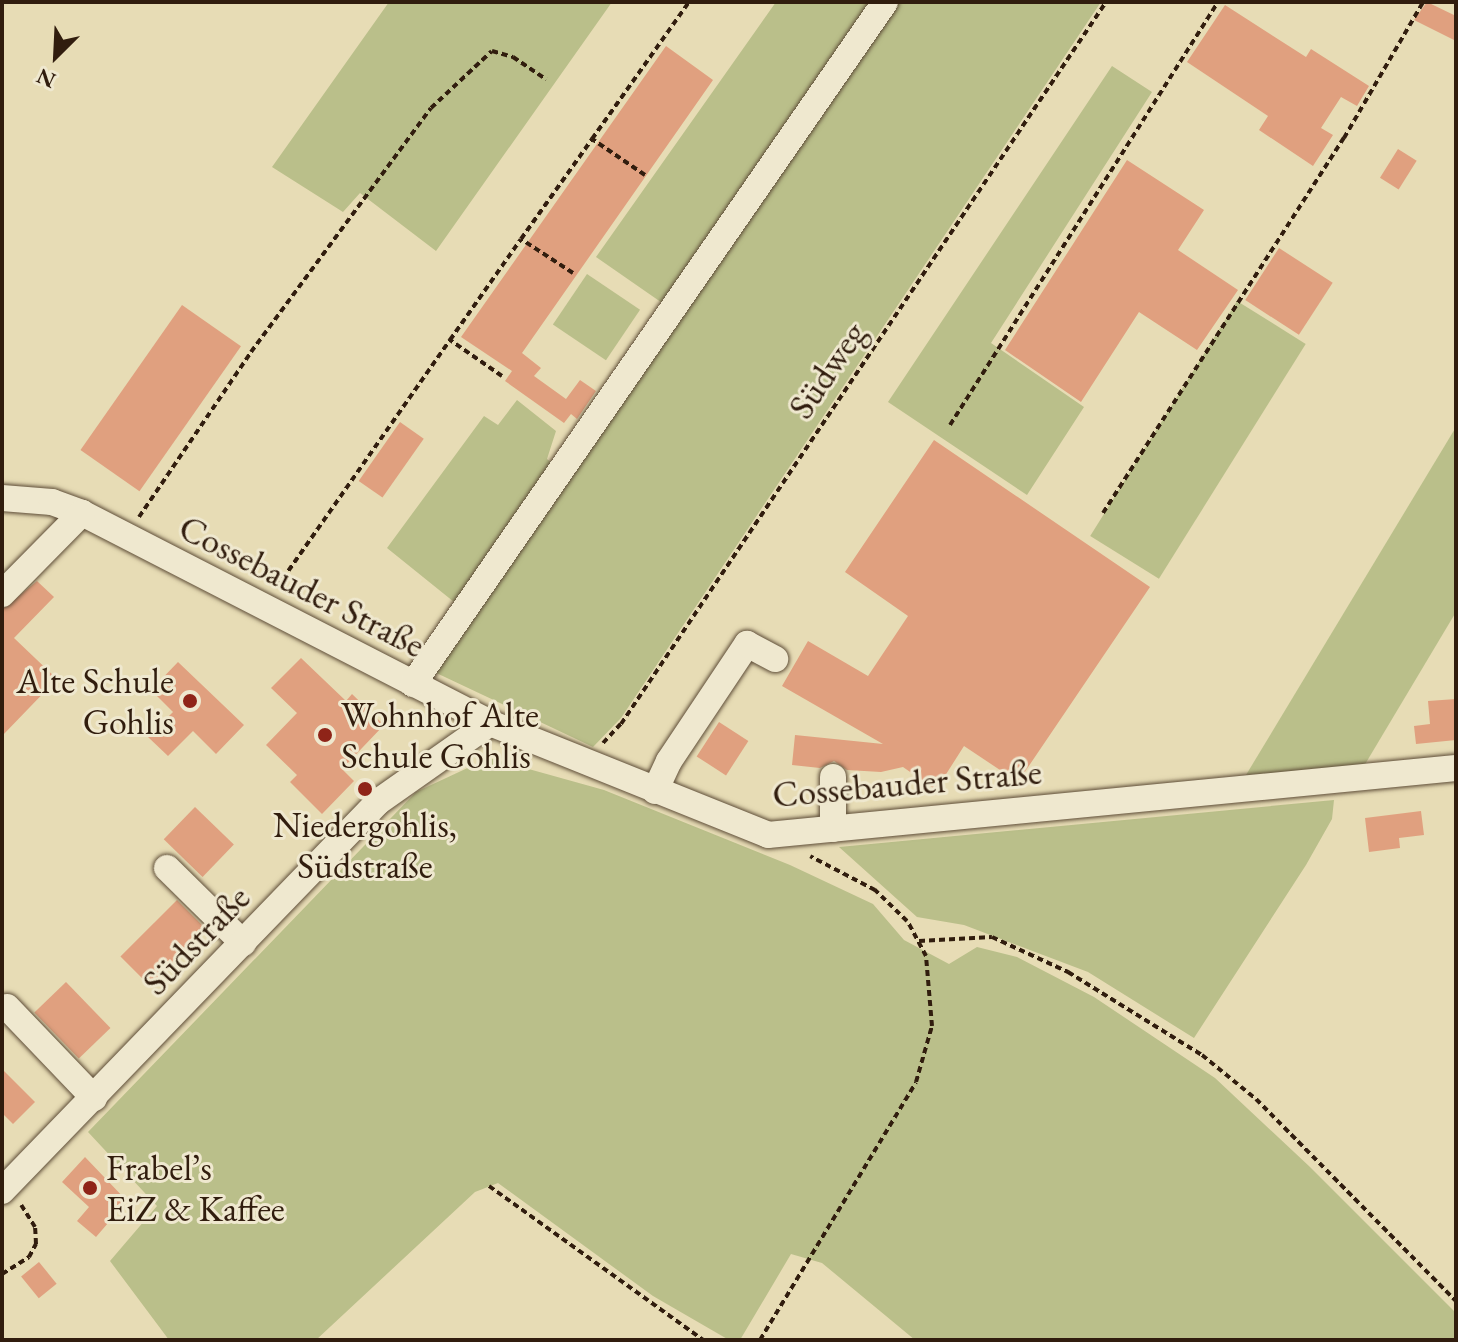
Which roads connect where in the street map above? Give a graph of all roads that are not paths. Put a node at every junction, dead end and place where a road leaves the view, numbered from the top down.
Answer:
1 (885, 2) edge
2 (2, 498) edge
3 (82, 513) junction
4 (2, 594) edge
5 (775, 659) dead end
6 (413, 684) junction
7 (490, 723) junction
8 (1456, 768) edge
9 (833, 777) dead end
10 (655, 791) junction
11 (833, 829) junction
12 (167, 868) dead end
13 (243, 943) junction
14 (7, 1007) dead end
15 (94, 1098) junction
16 (4, 1190) edge

1 - 6 street
2 - 3 street, Cossebauder Straße
3 - 4 street
3 - 6 street, Cossebauder Straße
5 - 10 street
6 - 7 street, Cossebauder Straße
7 - 10 street, Cossebauder Straße
7 - 13 street, Südstraße
8 - 11 street, Cossebauder Straße
9 - 11 street
10 - 11 street, Cossebauder Straße
12 - 13 street
13 - 15 street, Südstraße
14 - 15 street
15 - 16 street, Südstraße

